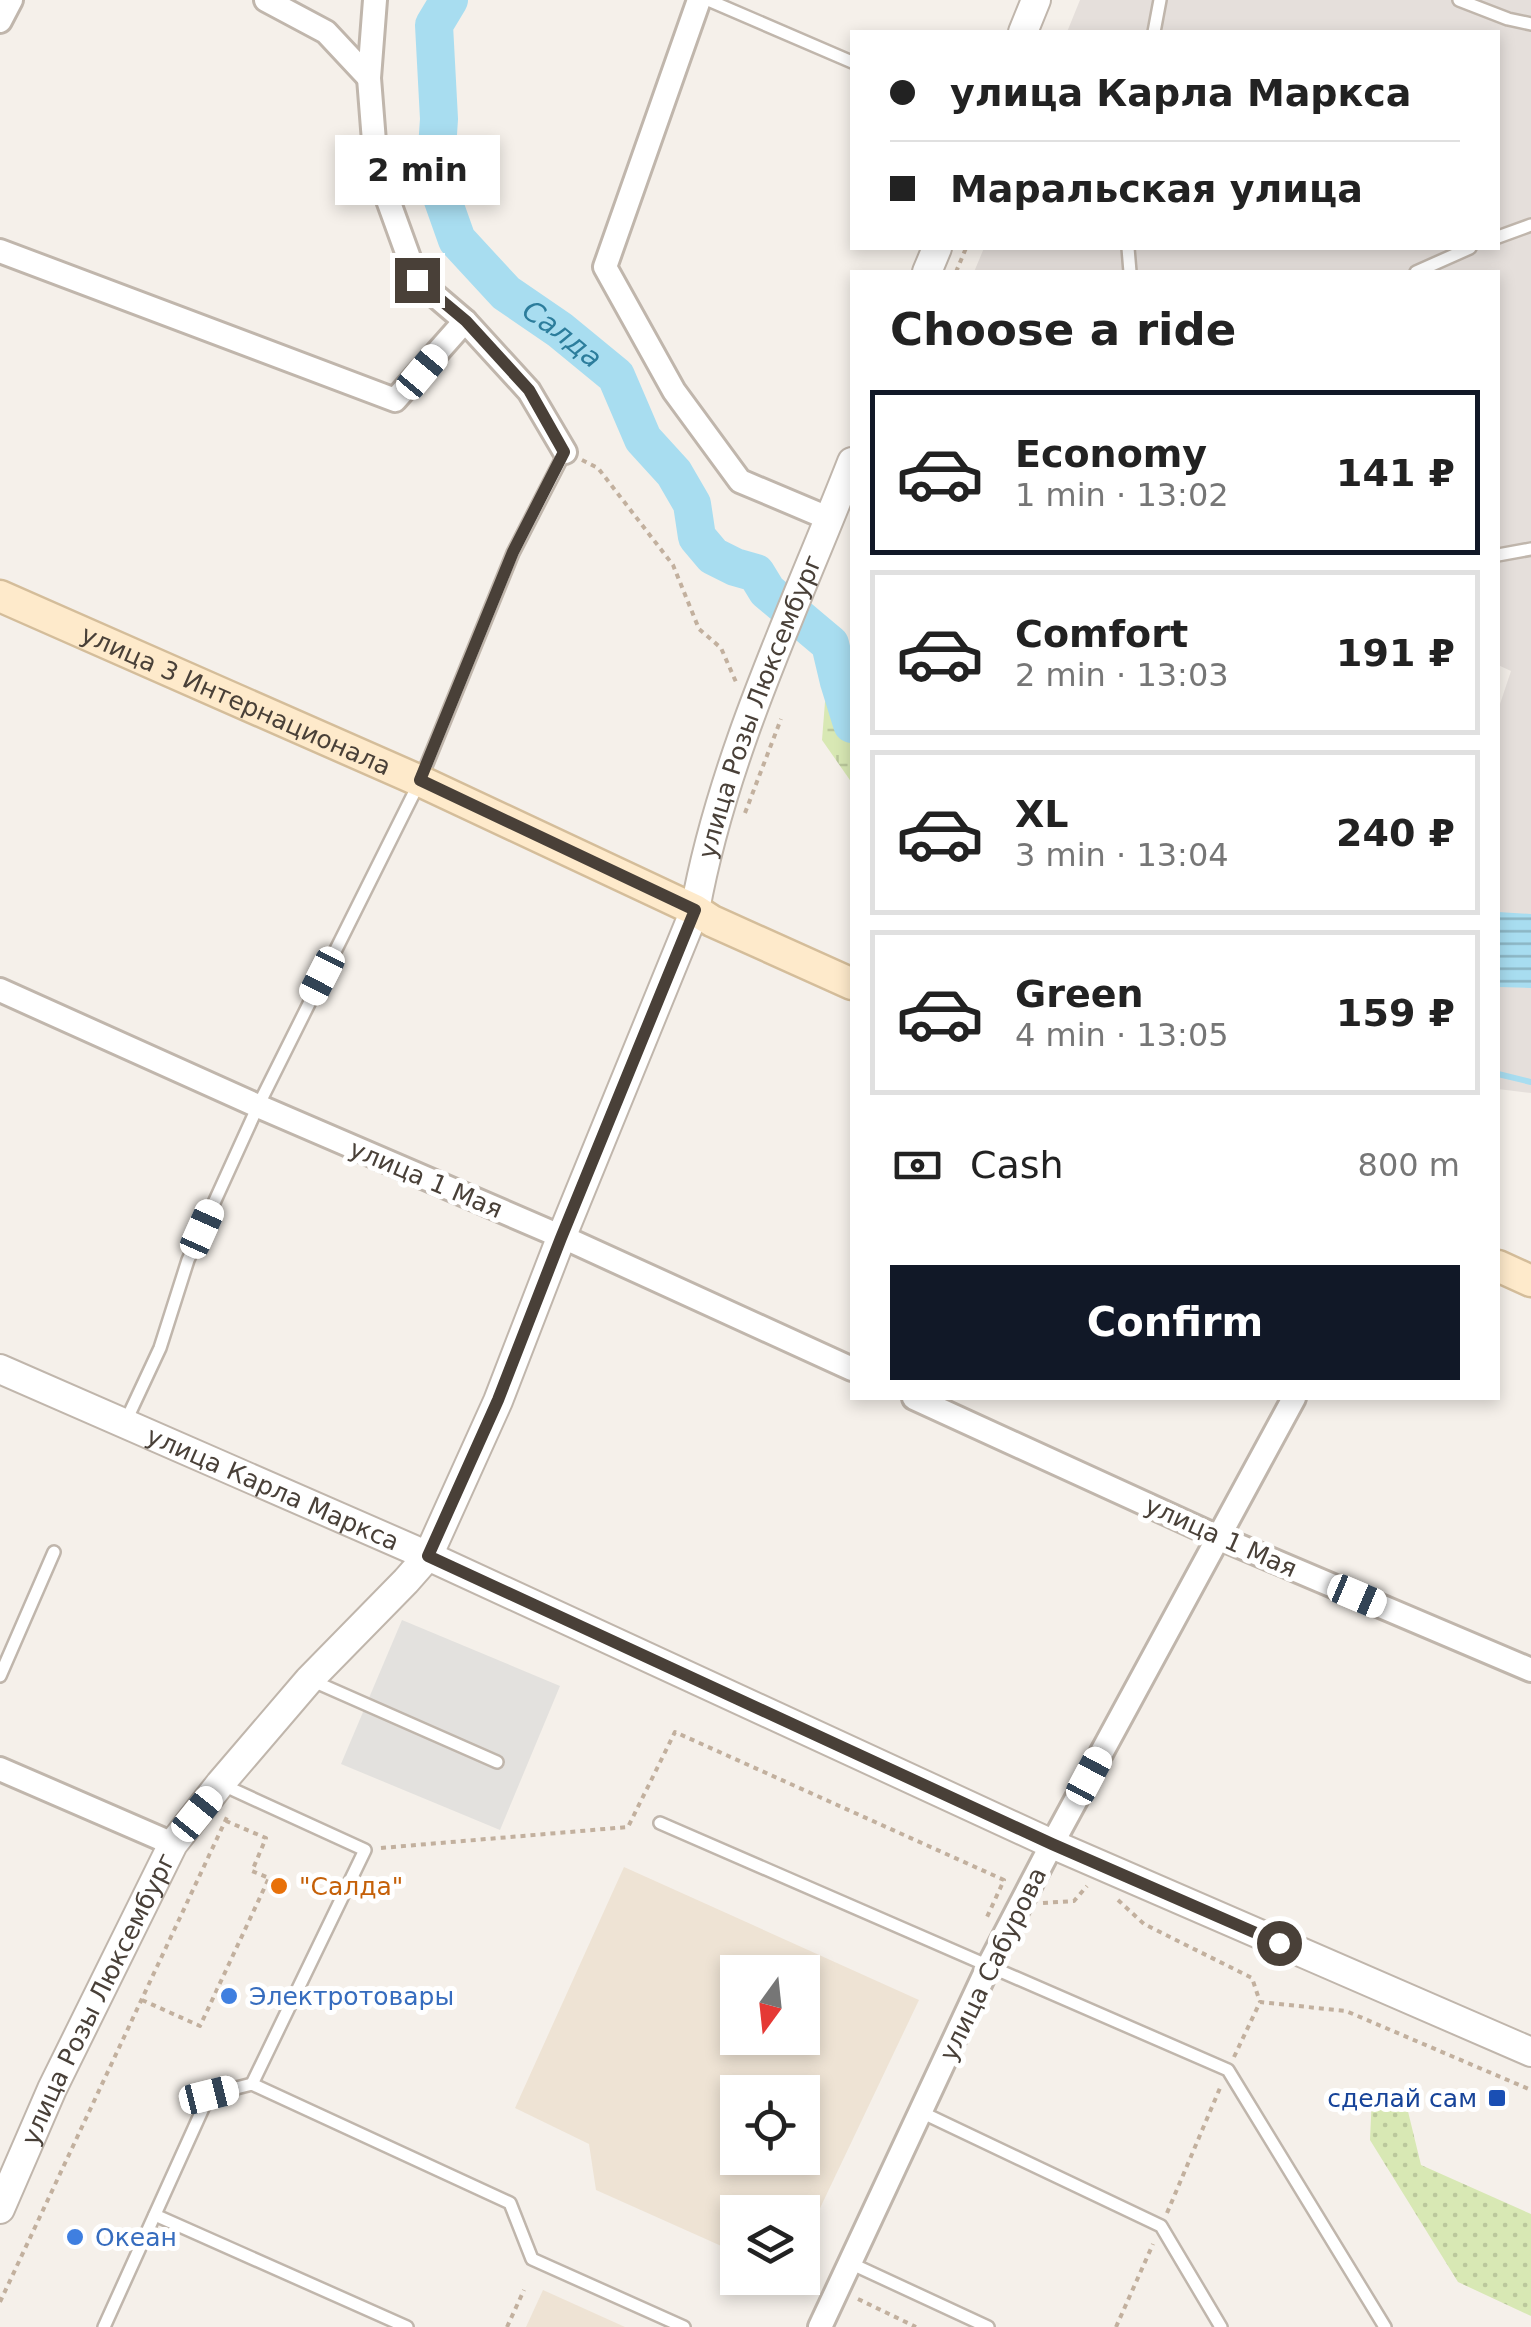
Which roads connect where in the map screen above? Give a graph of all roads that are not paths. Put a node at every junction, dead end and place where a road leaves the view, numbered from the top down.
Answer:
1 (11, 0) edge
2 (266, 0) edge
3 (375, 0) edge
4 (699, 0) edge
5 (708, 0) edge
6 (1036, 0) edge
7 (1160, 0) edge
8 (1460, 0) edge
9 (0, 22) edge
10 (1531, 24) edge
11 (1024, 30) edge
12 (1154, 30) edge
13 (850, 61) edge
14 (369, 78) junction
15 (1531, 226) edge
16 (1500, 236) edge
17 (1466, 250) edge
18 (0, 251) edge
19 (1420, 270) edge
20 (466, 321) junction
21 (564, 452) joint
22 (849, 480) edge
23 (830, 519) junction
24 (1531, 549) edge
25 (1500, 555) edge
26 (0, 596) edge
27 (420, 780) junction
28 (695, 910) junction
29 (850, 983) edge
30 (0, 990) edge
31 (258, 1106) junction
32 (561, 1238) junction
33 (1500, 1267) edge
34 (1531, 1281) edge
35 (850, 1368) edge
36 (0, 1369) edge
37 (918, 1400) edge
38 (1293, 1400) edge
39 (125, 1423) junction
40 (1218, 1536) junction
41 (54, 1552) dead end
42 (428, 1556) junction
43 (1531, 1670) edge
44 (0, 1676) edge
45 (309, 1680) junction
46 (497, 1762) dead end
47 (0, 1768) edge
48 (230, 1788) junction
49 (660, 1823) dead end
50 (173, 1844) junction
51 (1052, 1844) junction
52 (979, 1961) junction
53 (1531, 2052) edge
54 (252, 2084) junction
55 (921, 2112) junction
56 (0, 2208) edge
57 (155, 2216) junction
58 (850, 2263) junction
59 (104, 2327) edge
60 (407, 2327) edge
61 (684, 2327) edge
62 (820, 2327) edge
63 (988, 2327) edge
64 (1221, 2327) edge
65 (1385, 2327) edge

1 - 9 street
2 - 14 street
3 - 14 street
4 - 23 street
5 - 13 lane
6 - 11 street
7 - 12 lane
8 - 10 lane
14 - 20 street
15 - 16 lane
17 - 19 lane
18 - 20 street
20 - 21 street
21 - 27 lane
22 - 23 street, улица Розы Люксембург
23 - 28 street, улица Розы Люксембург
24 - 25 lane
26 - 27 main road, улица 3 Интернационала
27 - 28 main road, улица 3 Интернационала
27 - 31 lane
28 - 29 main road, улица 3 Интернационала
28 - 32 street, улица Розы Люксембург
30 - 31 street, улица 1 Мая
31 - 32 street, улица 1 Мая
31 - 39 lane
32 - 35 street, улица 1 Мая
32 - 42 street, улица Розы Люксембург
33 - 34 main road
36 - 39 street, улица Карла Маркса
37 - 40 street, улица 1 Мая
38 - 40 street, улица Сабурова
39 - 42 street, улица Карла Маркса
40 - 43 street, улица 1 Мая
40 - 51 street, улица Сабурова
41 - 44 lane
42 - 45 street, улица Розы Люксембург
42 - 51 street, улица Карла Маркса
45 - 46 lane
45 - 48 street, улица Розы Люксембург
47 - 50 street
48 - 50 street, улица Розы Люксембург
48 - 54 lane
49 - 52 lane
50 - 56 street, улица Розы Люксембург
51 - 52 street, улица Сабурова
51 - 53 street, улица Карла Маркса
52 - 55 street, улица Сабурова
52 - 65 lane
54 - 57 lane
54 - 61 lane
55 - 58 street, улица Сабурова
55 - 64 lane
57 - 59 lane
57 - 60 lane
58 - 62 street, улица Сабурова
58 - 63 lane

